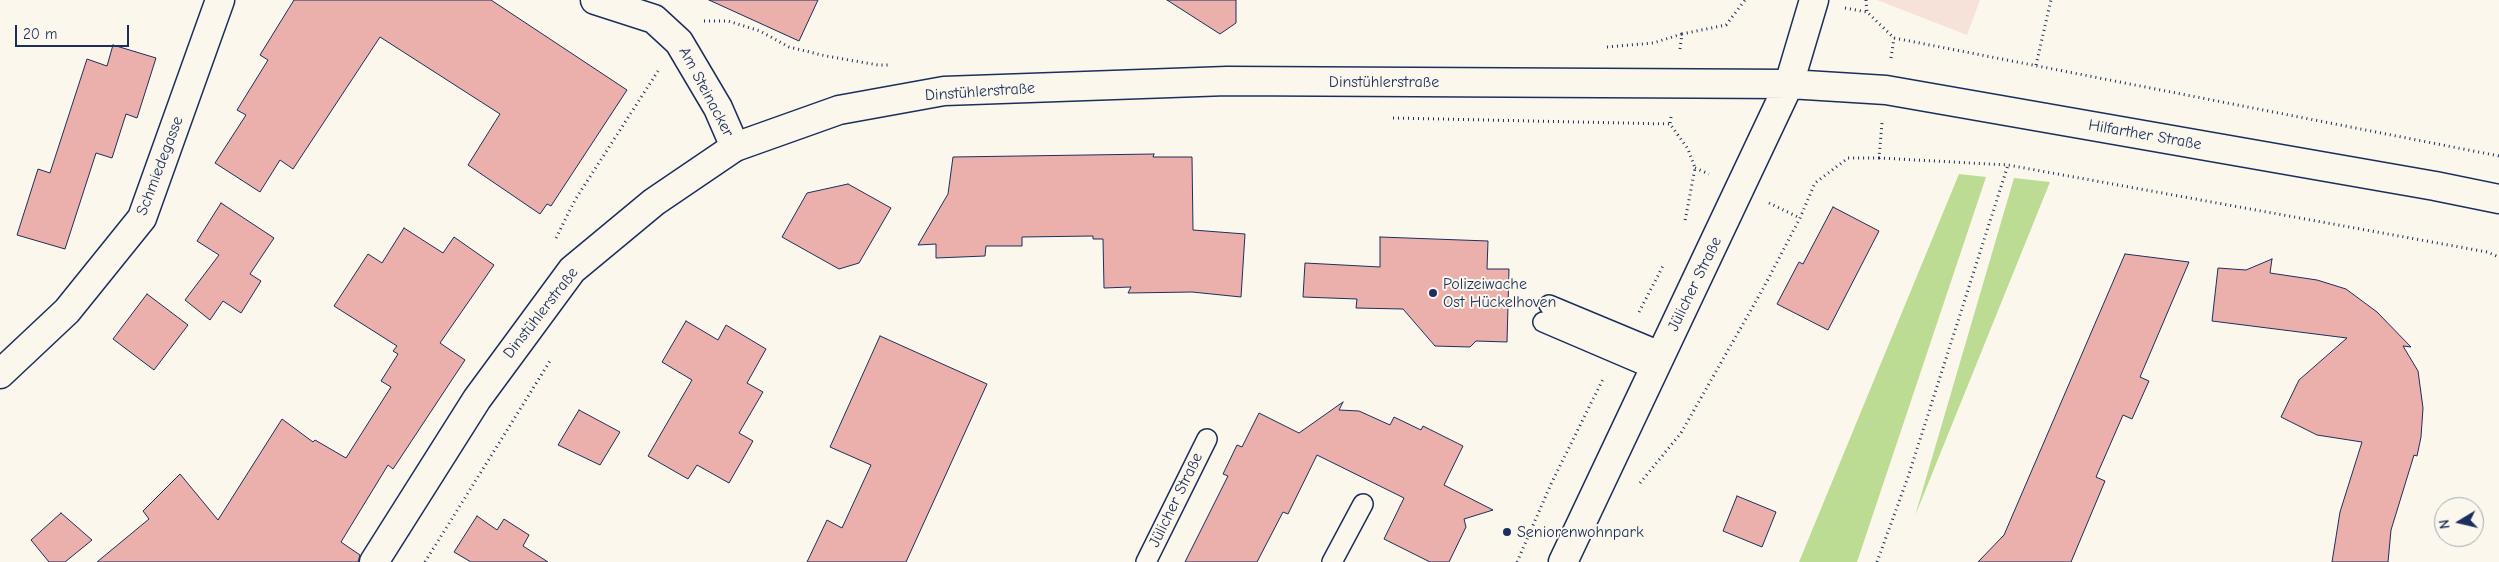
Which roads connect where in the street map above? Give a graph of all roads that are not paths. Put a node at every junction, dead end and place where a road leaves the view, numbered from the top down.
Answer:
1 (220, 0) edge
2 (595, 0) edge
3 (1814, 0) edge
4 (659, 10) edge
5 (1789, 84) junction
6 (735, 147) junction
7 (2499, 199) edge
8 (1546, 314) dead end
9 (1657, 361) junction
10 (0, 374) edge
11 (1207, 438) dead end
12 (1363, 504) dead end
13 (374, 562) edge
14 (1146, 562) edge
15 (1332, 562) edge
16 (1563, 562) edge

1 - 10 main road, Schmiedegasse
2 - 4 main road, Am Steinacker
3 - 5 main road, Jülicher Straße
4 - 6 main road, Am Steinacker
5 - 6 main road, Dinstühlerstraße
5 - 7 main road, Hilfarther Straße
5 - 9 main road, Jülicher Straße
6 - 13 main road, Dinstühlerstraße
8 - 9 lane
9 - 16 main road, Jülicher Straße
11 - 14 lane, Jülicher Straße
12 - 15 lane

